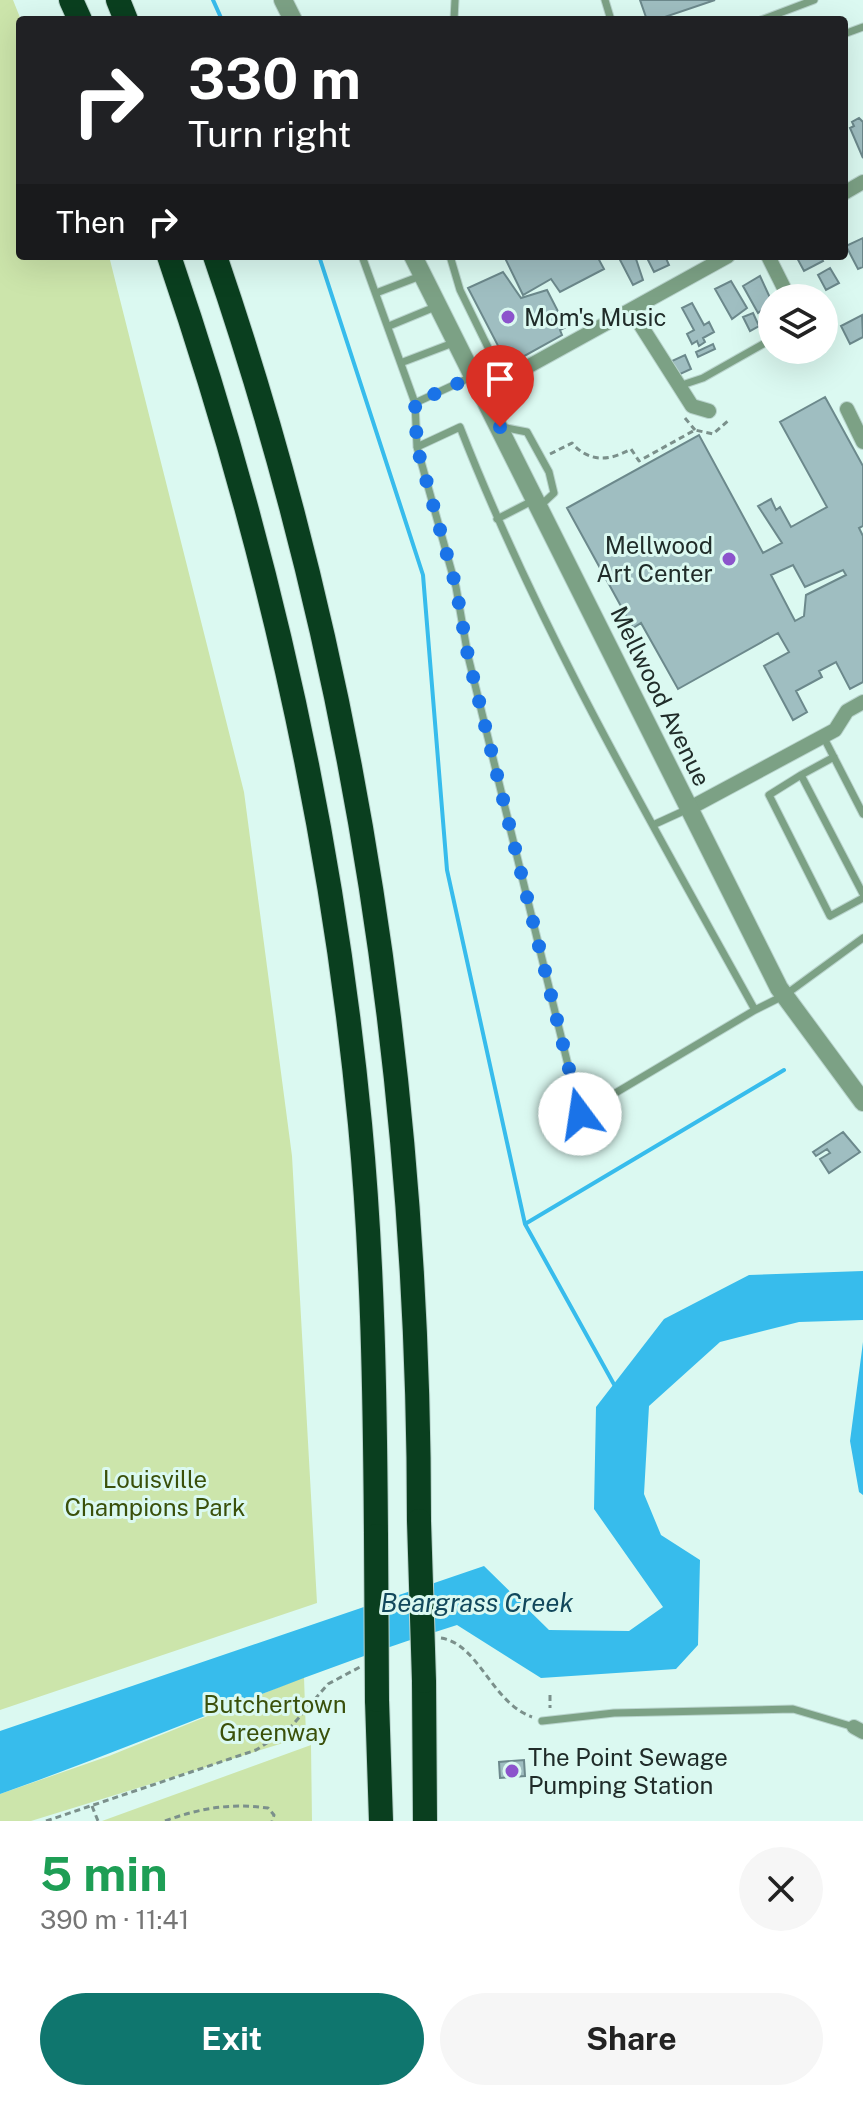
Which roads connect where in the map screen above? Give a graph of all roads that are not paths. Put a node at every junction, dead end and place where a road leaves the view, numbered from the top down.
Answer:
1 (814, 0) edge
2 (772, 16) edge
3 (170, 260) edge
4 (216, 260) edge
5 (364, 260) edge
6 (415, 260) edge
7 (451, 260) edge
8 (721, 260) edge
9 (770, 260) edge
10 (423, 275) junction
11 (782, 284) edge
12 (376, 293) junction
13 (438, 306) junction
14 (631, 310) junction
15 (389, 326) junction
16 (456, 341) junction
17 (758, 347) edge
18 (403, 362) junction
19 (504, 380) junction
20 (478, 384) junction
21 (677, 387) junction
22 (415, 403) junction
23 (847, 409) dead end
24 (709, 411) dead end
25 (863, 442) edge
26 (417, 447) junction
27 (538, 502) junction
28 (497, 519) junction
29 (863, 702) edge
30 (823, 736) junction
31 (834, 757) junction
32 (801, 775) junction
33 (690, 808) junction
34 (863, 814) edge
35 (653, 825) junction
36 (863, 896) edge
37 (863, 938) edge
38 (785, 995) junction
39 (755, 1010) junction
40 (863, 1102) edge
41 (542, 1721) road end
42 (858, 1729) edge
43 (381, 1821) edge
44 (425, 1821) edge

1 - 2 lane
3 - 43 highway, bridge
4 - 44 highway, bridge
5 - 12 lane
6 - 10 street, Mellwood Avenue
7 - 19 lane
8 - 14 street
9 - 11 street
10 - 12 lane
10 - 13 street, Mellwood Avenue
12 - 15 lane
13 - 15 lane
13 - 16 street, Mellwood Avenue
14 - 19 street
14 - 21 street
15 - 18 lane
16 - 18 lane
16 - 20 street, Mellwood Avenue
17 - 21 lane
18 - 22 lane
19 - 20 street
20 - 22 lane
20 - 27 street, Mellwood Avenue
21 - 24 street
22 - 26 lane
23 - 25 street
26 - 28 lane
26 - 39 lane
27 - 28 lane
27 - 33 street, Mellwood Avenue
28 - 35 lane
29 - 30 street
30 - 31 lane
30 - 33 street
31 - 32 lane
31 - 34 lane
32 - 36 lane
32 - 36 lane
33 - 35 lane
33 - 38 street, Mellwood Avenue
35 - 39 lane
37 - 38 lane
38 - 39 lane
38 - 40 street, Mellwood Avenue
41 - 42 lane

